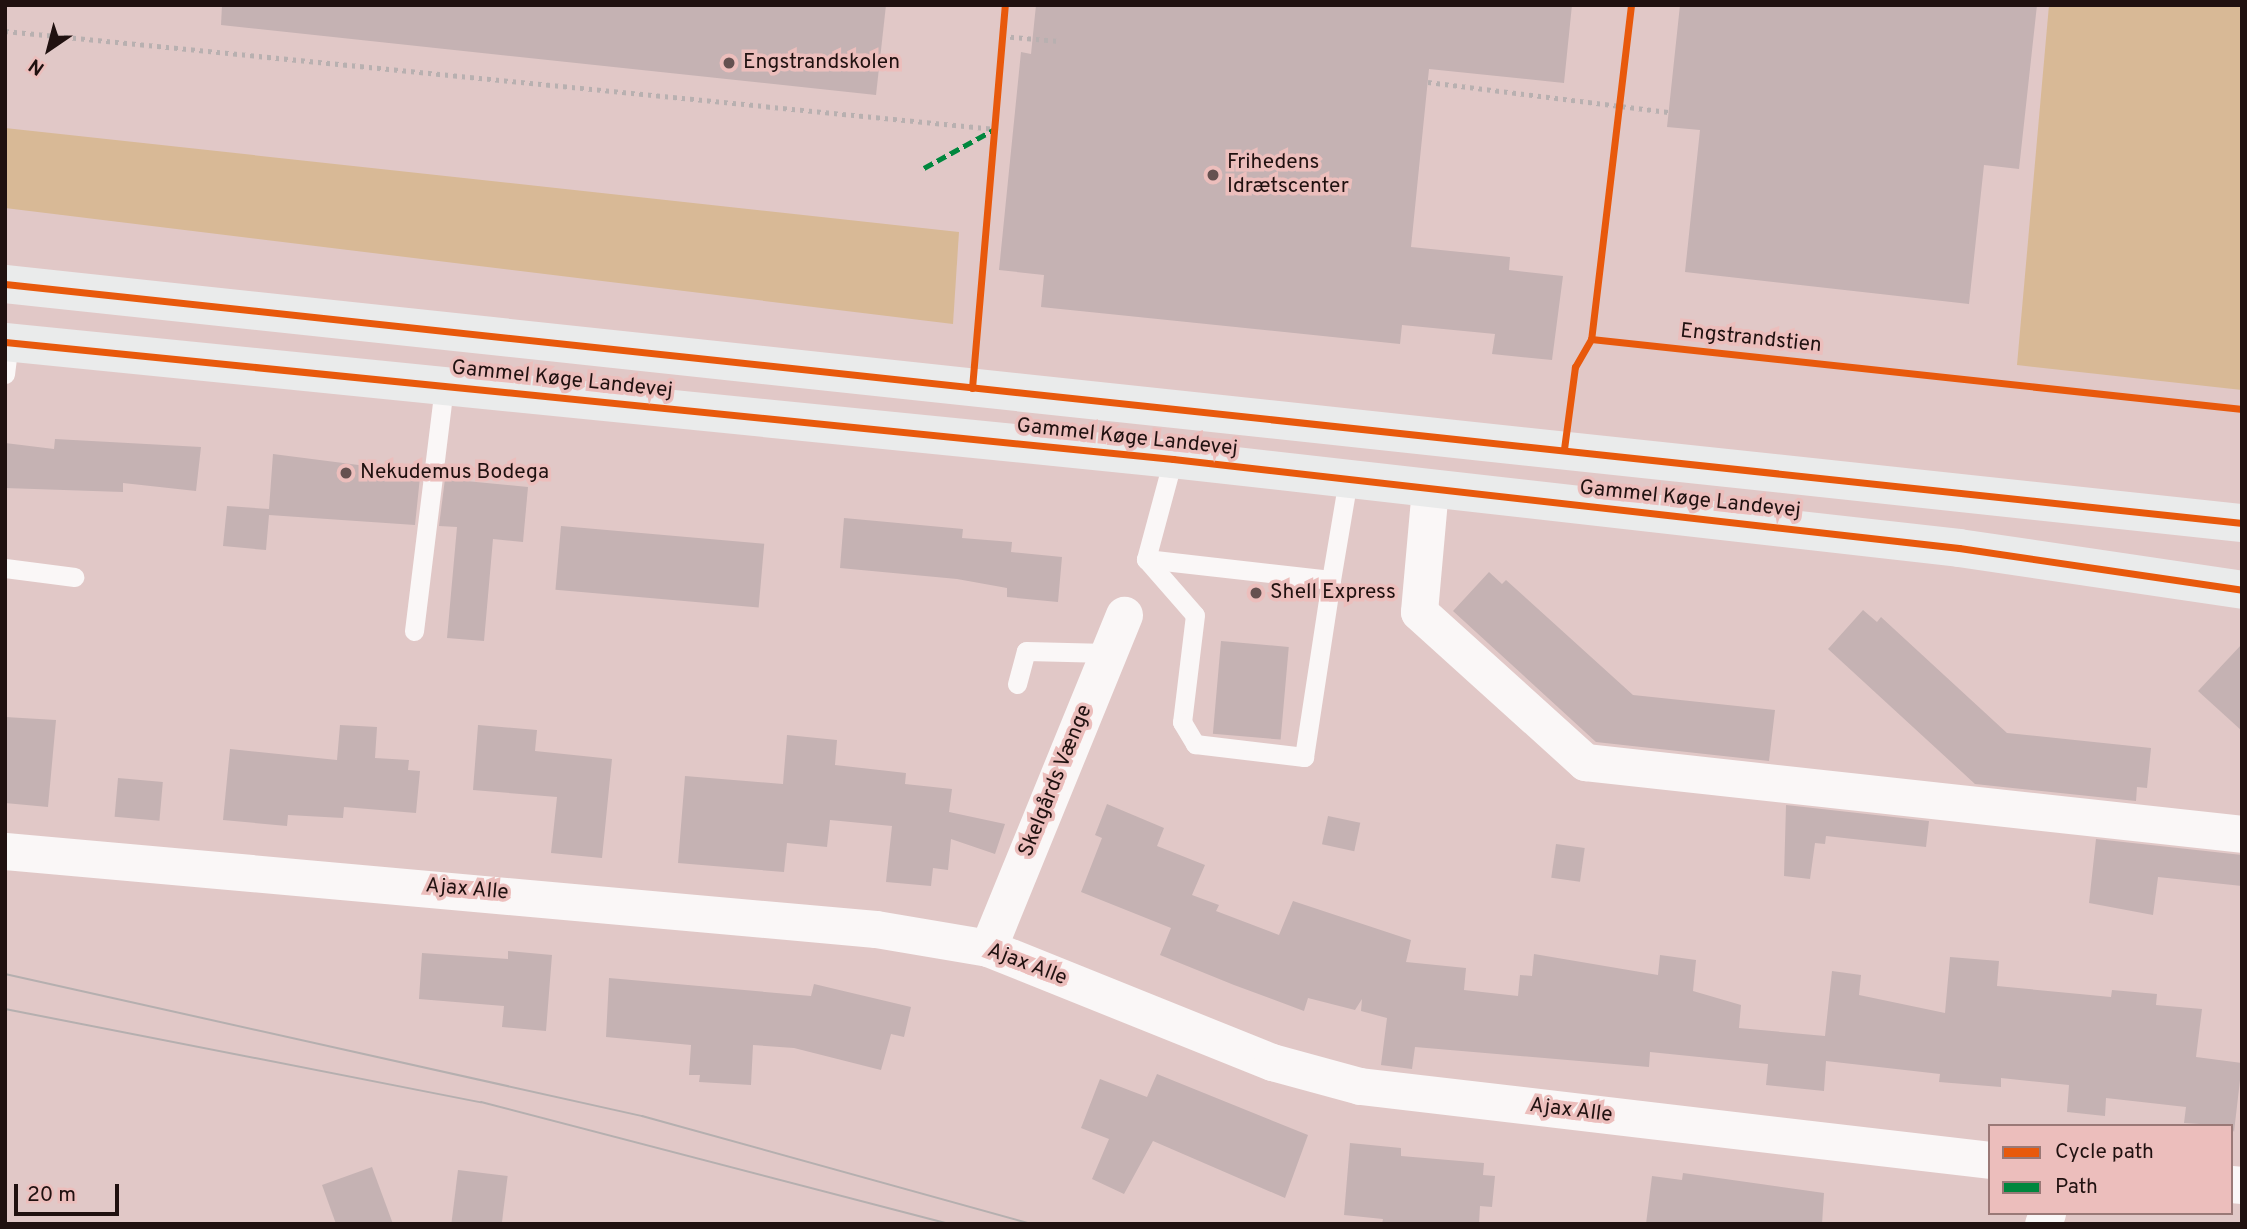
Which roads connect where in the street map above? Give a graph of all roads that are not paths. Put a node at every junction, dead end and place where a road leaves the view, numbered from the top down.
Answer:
1 (5, 284) edge
2 (7, 353) edge
3 (444, 385) junction
4 (1173, 459) junction
5 (1348, 479) junction
6 (1430, 488) junction
7 (2242, 523) edge
8 (1146, 559) junction
9 (5, 568) edge
10 (74, 577) dead end
11 (1331, 580) junction
12 (2242, 590) edge
13 (1124, 615) dead end
14 (414, 631) dead end
15 (1108, 653) junction
16 (1017, 684) dead end
17 (2242, 835) edge
18 (5, 851) edge
19 (988, 948) junction
20 (1988, 1160) edge

1 - 7 main road, Gammel Køge Landevej
2 - 3 main road, Gammel Køge Landevej
3 - 4 main road, Gammel Køge Landevej
3 - 14 lane
4 - 5 main road, Gammel Køge Landevej
4 - 8 lane
5 - 6 main road, Gammel Køge Landevej
5 - 11 lane
6 - 12 main road, Gammel Køge Landevej
6 - 17 street
8 - 11 lane
8 - 11 lane
9 - 10 lane
13 - 15 street, Skelgårds Vænge
15 - 16 lane
15 - 19 street, Skelgårds Vænge
18 - 19 street, Ajax Alle
19 - 20 street, Ajax Alle

